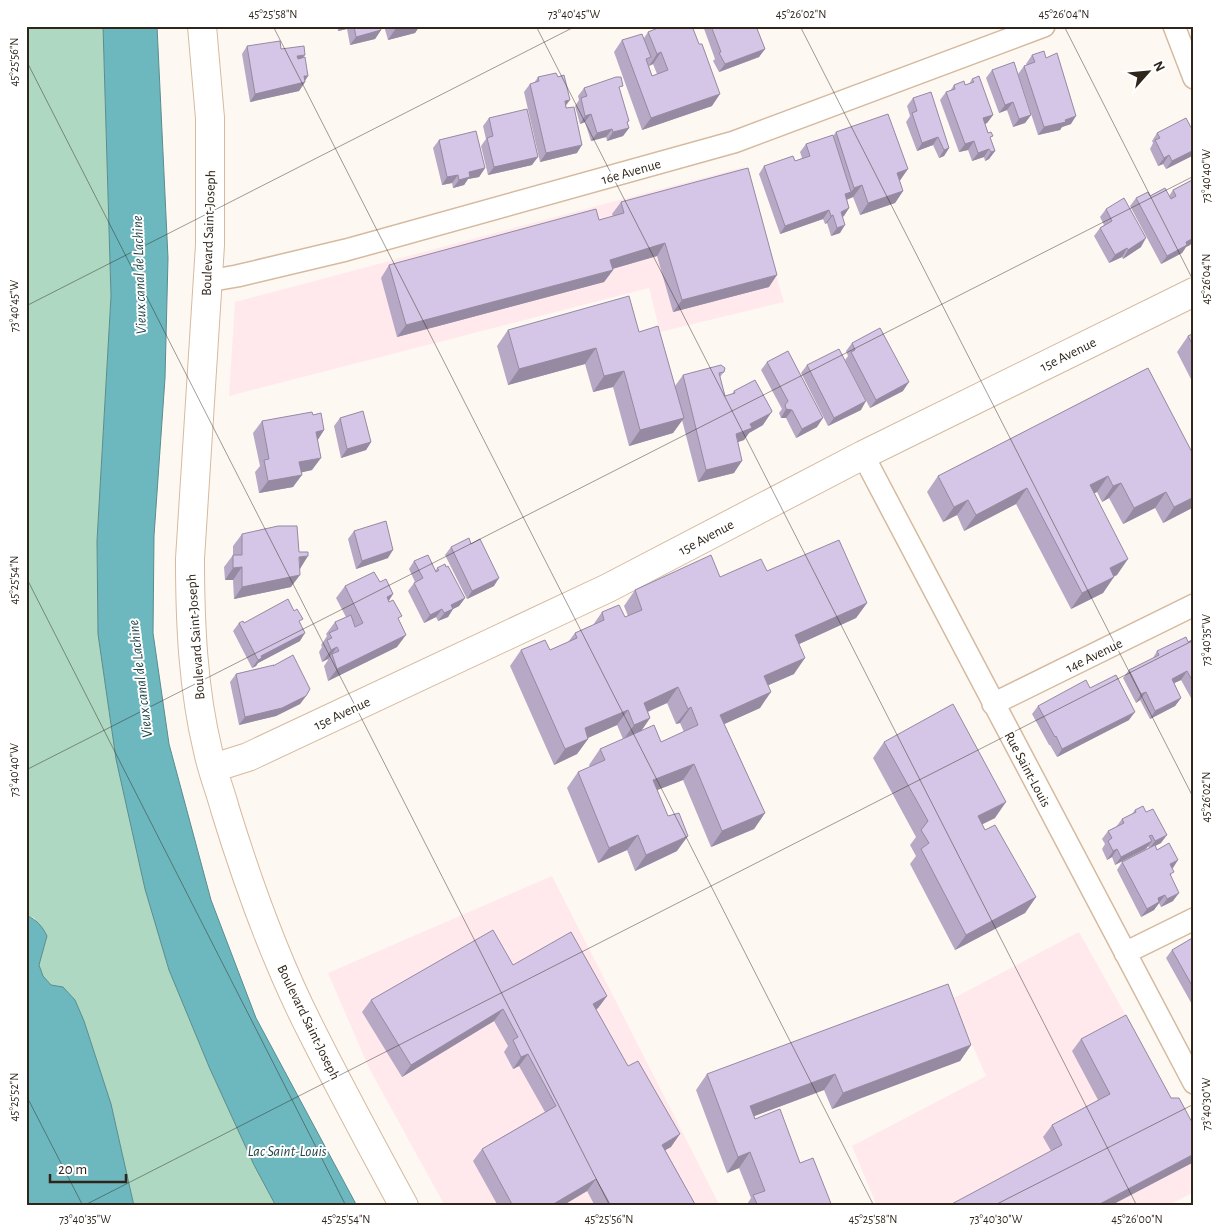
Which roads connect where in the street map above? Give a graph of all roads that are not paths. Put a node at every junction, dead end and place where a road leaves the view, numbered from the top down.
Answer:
1 (202, 26) edge
2 (1044, 26) edge
3 (1174, 26) edge
4 (1194, 78) edge
5 (208, 280) junction
6 (1194, 292) edge
7 (863, 455) junction
8 (1194, 605) edge
9 (994, 704) junction
10 (213, 768) junction
11 (1194, 919) edge
12 (1125, 953) junction
13 (1194, 1083) edge
14 (404, 1206) edge

1 - 5 street, Boulevard Saint-Joseph
2 - 5 street, 16e Avenue
3 - 4 street
5 - 10 street, Boulevard Saint-Joseph
6 - 7 street, 15e Avenue
7 - 9 street, Rue Saint-Louis
7 - 10 street, 15e Avenue
8 - 9 street, 14e Avenue
9 - 12 street, Rue Saint-Louis
10 - 14 street, Boulevard Saint-Joseph
11 - 12 street
12 - 13 street, Rue Saint-Louis

